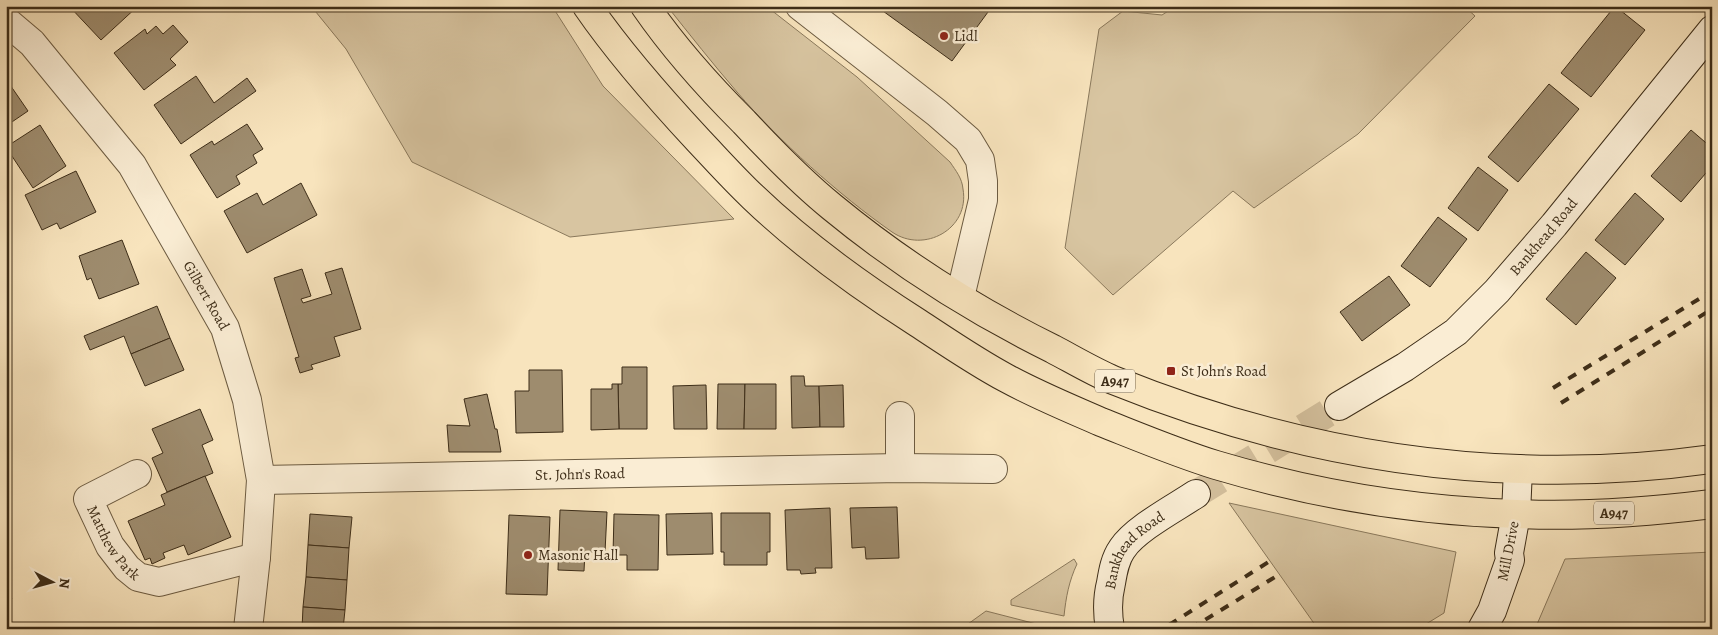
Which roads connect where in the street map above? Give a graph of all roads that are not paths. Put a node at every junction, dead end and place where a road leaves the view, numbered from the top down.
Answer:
1 (587, 6) edge
2 (645, 6) edge
3 (800, 6) edge
4 (6, 21) edge
5 (1712, 30) edge
6 (960, 298) junction
7 (1339, 406) tunnel mouth
8 (900, 416) dead end
9 (1712, 459) edge
10 (900, 468) junction
11 (993, 469) dead end
12 (1518, 469) junction
13 (137, 474) dead end
14 (260, 480) junction
15 (1196, 494) tunnel mouth
16 (1712, 504) edge
17 (1516, 514) junction
18 (256, 557) junction
19 (248, 629) edge
20 (1110, 629) edge
21 (1482, 629) edge

1 - 17 main road, A947
2 - 6 main road, A947
3 - 6 street
4 - 14 street, Gilbert Road
5 - 7 street, Bankhead Road
6 - 12 main road, A947
8 - 10 street
9 - 12 main road, A947
10 - 11 street, St. John's Road
10 - 14 street, St. John's Road
12 - 17 street, Mill Drive
13 - 18 street, Matthew Park
14 - 18 street, Gilbert Road
15 - 20 street, Bankhead Road
16 - 17 main road, A947
17 - 21 street, Mill Drive
18 - 19 street, Gilbert Road

